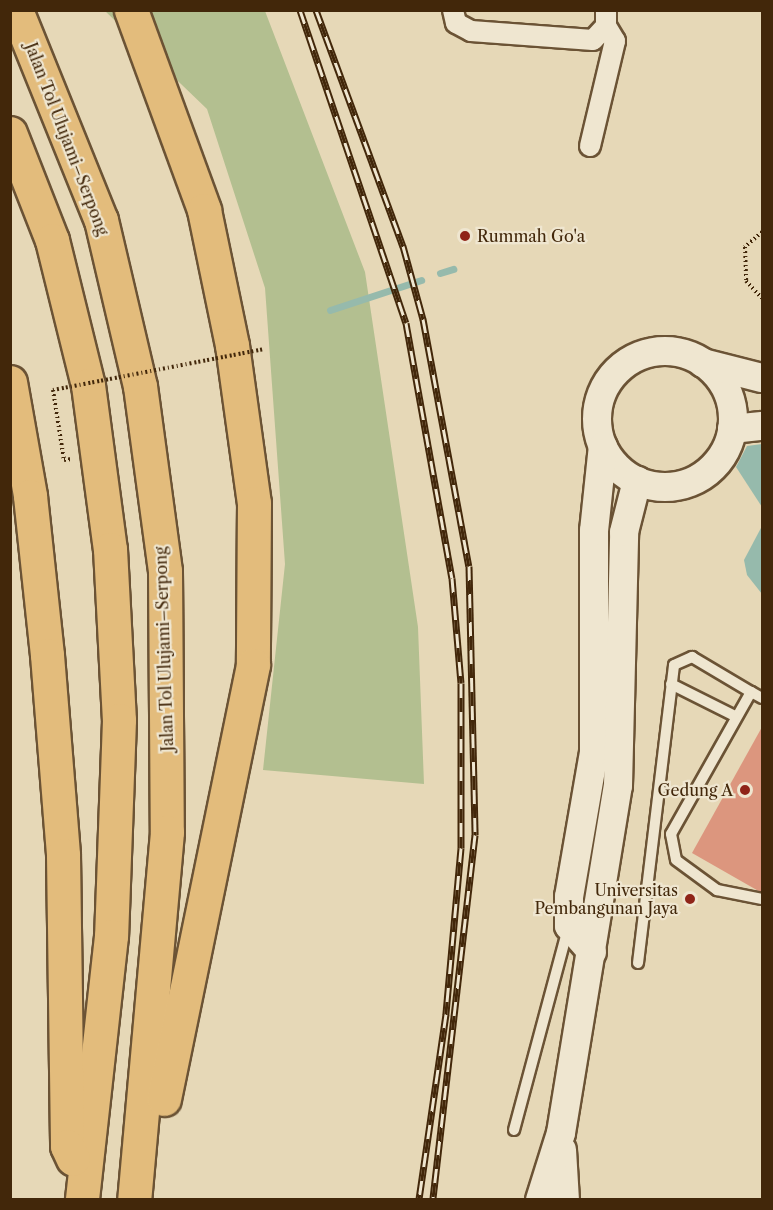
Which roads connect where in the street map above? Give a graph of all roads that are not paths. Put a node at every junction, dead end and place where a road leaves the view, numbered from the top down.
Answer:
1 (16, 10) edge
2 (131, 10) edge
3 (453, 10) edge
4 (606, 18) edge
5 (10, 133) edge
6 (590, 146) dead end
7 (703, 363) junction
8 (762, 378) edge
9 (10, 382) edge
10 (762, 426) edge
11 (732, 429) junction
12 (603, 446) junction
13 (637, 481) junction
14 (671, 684) junction
15 (751, 692) junction
16 (762, 698) edge
17 (735, 716) junction
18 (762, 899) edge
19 (569, 926) junction
20 (592, 952) junction
21 (638, 963) dead end
22 (514, 1130) dead end
23 (561, 1133) junction
24 (142, 1154) junction
25 (82, 1186) edge
26 (134, 1200) edge
27 (540, 1200) edge
28 (565, 1200) edge

1 - 24 highway, Jalan Tol Ulujami–Serpong
2 - 24 highway
3 - 4 street
4 - 6 street
5 - 25 highway
7 - 8 street
7 - 11 street
7 - 12 street
9 - 25 highway
10 - 11 street
11 - 13 street
12 - 13 street
12 - 19 street
13 - 20 street
14 - 15 lane
14 - 17 lane
14 - 21 lane
15 - 16 lane
15 - 17 lane
17 - 18 lane
19 - 20 street
19 - 22 lane
20 - 23 street
23 - 27 street
23 - 28 street
24 - 26 highway, Jalan Tol Ulujami–Serpong

